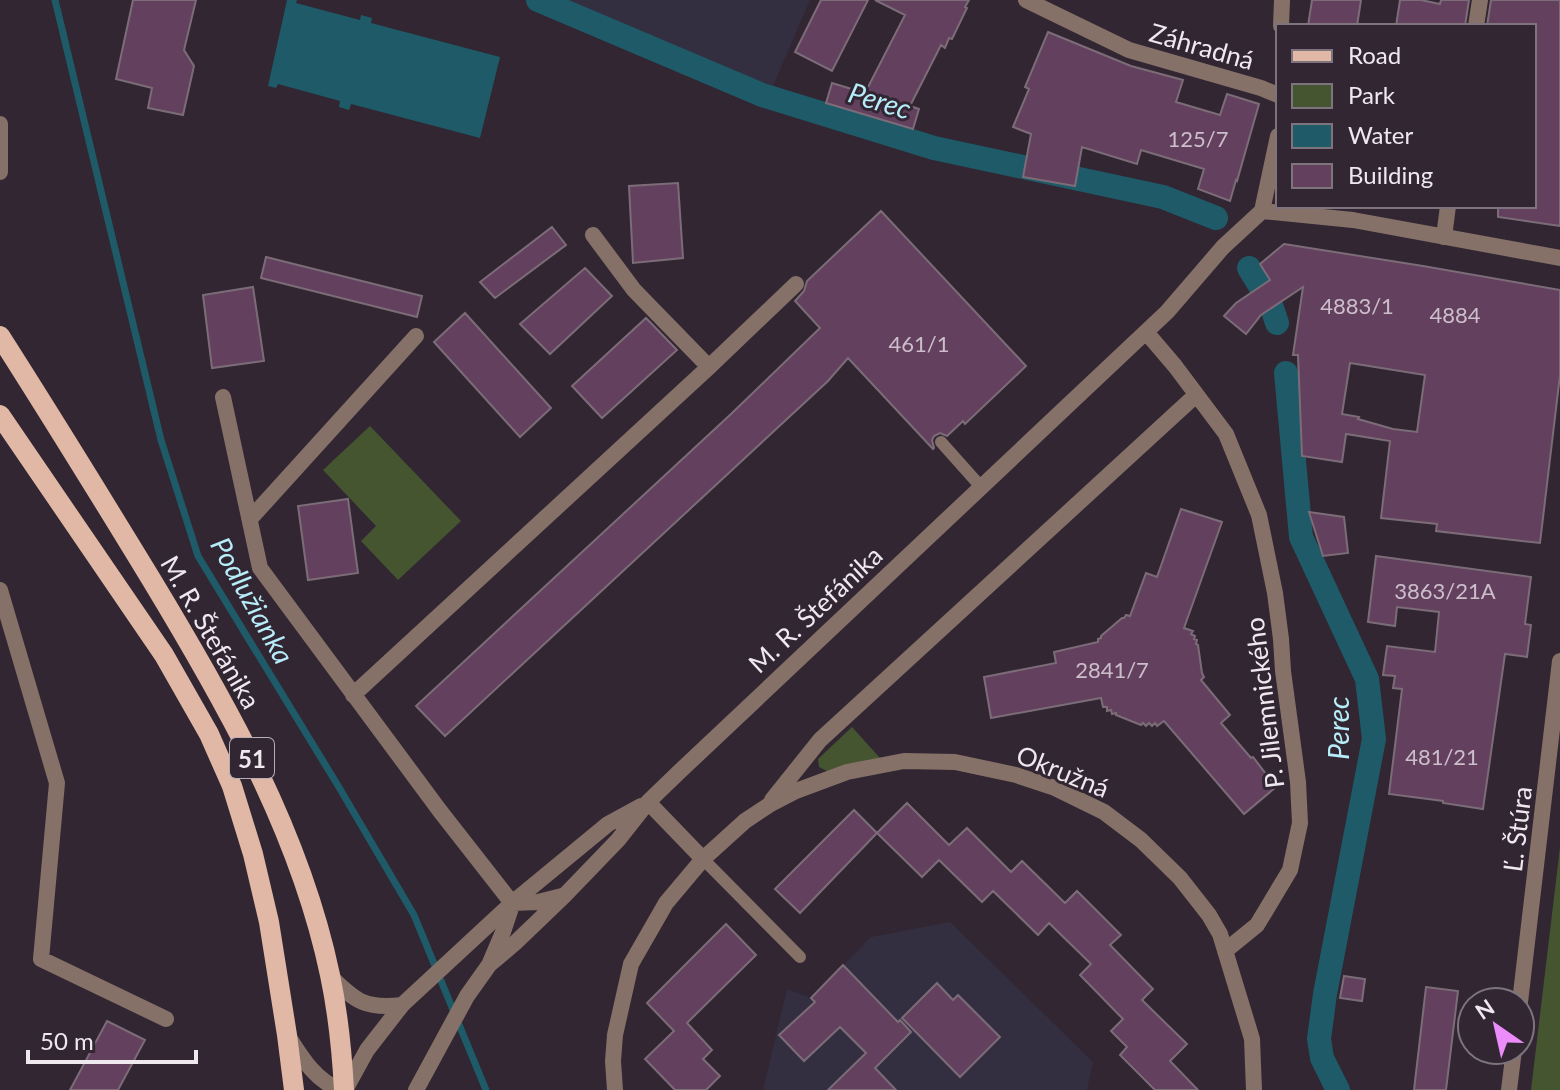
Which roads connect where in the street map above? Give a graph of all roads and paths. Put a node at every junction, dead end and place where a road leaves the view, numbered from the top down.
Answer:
1 (1026, 0) edge
2 (1282, 0) edge
3 (1480, 0) edge
4 (1281, 24) edge
5 (1476, 24) edge
6 (1276, 94) edge
7 (0, 124) edge
8 (1276, 145) edge
9 (0, 172) edge
10 (1448, 208) edge
11 (1262, 211) junction
12 (593, 235) dead end
13 (1444, 237) junction
14 (1560, 258) edge
15 (798, 286) dead end
16 (1146, 332) junction
17 (0, 336) edge
18 (416, 336) dead end
19 (709, 367) junction
20 (1196, 395) junction
21 (223, 397) dead end
22 (0, 415) edge
23 (941, 442) dead end
24 (982, 488) junction
25 (250, 519) junction
26 (0, 590) edge
27 (1560, 661) edge
28 (353, 695) junction
29 (648, 802) junction
30 (769, 805) junction
31 (703, 859) junction
32 (564, 896) junction
33 (512, 903) junction
34 (1225, 951) junction
35 (800, 957) dead end
36 (489, 965) junction
37 (331, 977) junction
38 (1522, 986) edge
39 (402, 1005) junction
40 (166, 1019) dead end
41 (287, 1035) junction
42 (1512, 1066) edge
43 (414, 1088) edge
44 (294, 1090) edge
45 (343, 1090) edge
46 (615, 1090) edge
47 (1254, 1090) edge
48 (1509, 1090) edge

1 - 6 street, Záhradná
2 - 4 street
3 - 5 street
7 - 9 street
8 - 11 street
10 - 13 street
11 - 13 street
11 - 16 street, M. R. Štefánika
12 - 19 street
13 - 14 street
15 - 19 street
16 - 20 street, P. Jilemnického
16 - 24 street, M. R. Štefánika
17 - 37 main road, M. R. Štefánika / 51
18 - 25 street
19 - 28 street
20 - 30 street
20 - 34 street, P. Jilemnického
21 - 25 street
22 - 41 main road, M. R. Štefánika / 51
23 - 24 lane
24 - 29 street, M. R. Štefánika
25 - 28 street
26 - 40 street
27 - 38 street, Ľ. Štúra
28 - 33 street
29 - 31 street
29 - 32 street, M. R. Štefánika
29 - 33 street, M. R. Štefánika
30 - 31 street, Okružná
30 - 34 street, Okružná
31 - 35 lane
31 - 46 street, Okružná
32 - 33 street
32 - 36 street, M. R. Štefánika
33 - 36 street, M. R. Štefánika
33 - 39 street, M. R. Štefánika
34 - 47 street, Okružná
36 - 43 street, M. R. Štefánika
37 - 39 street
37 - 45 main road, M. R. Štefánika / 51
39 - 45 street, M. R. Štefánika
41 - 44 main road, M. R. Štefánika / 51
41 - 45 street, M. R. Štefánika
42 - 48 street

